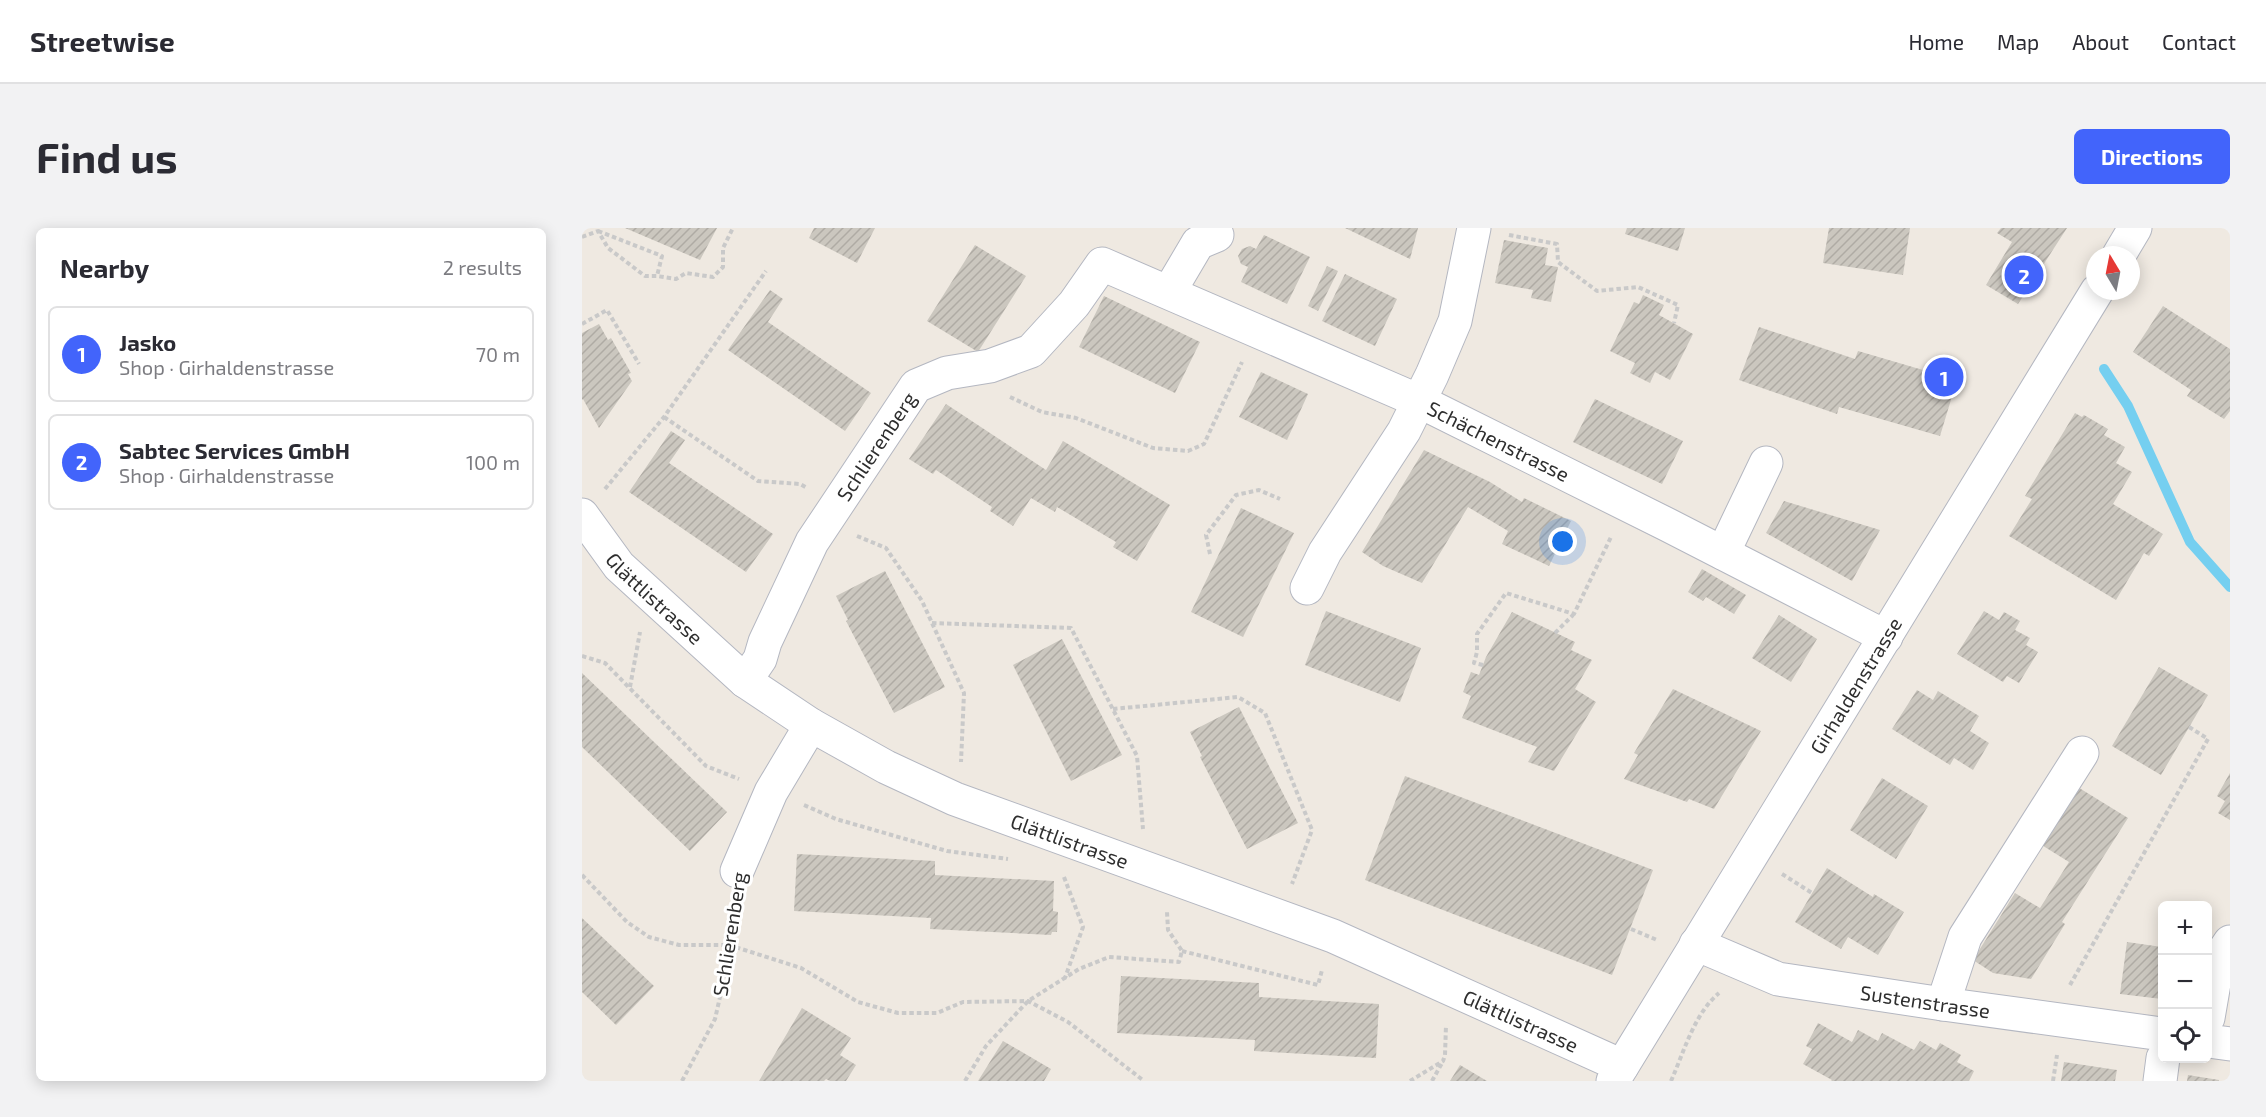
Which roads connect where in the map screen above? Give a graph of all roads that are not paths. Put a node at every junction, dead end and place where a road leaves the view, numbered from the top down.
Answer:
1 (2135, 228) edge
2 (1489, 231) edge
3 (1218, 235) dead end
4 (2124, 246) edge
5 (1102, 264) joint
6 (1169, 292) junction
7 (2092, 300) edge
8 (1419, 401) junction
9 (1766, 463) dead end
10 (591, 505) edge
11 (1723, 553) junction
12 (1308, 588) dead end
13 (1886, 637) junction
14 (745, 681) junction
15 (811, 725) junction
16 (2082, 753) dead end
17 (737, 871) road end
18 (2230, 942) edge
19 (1696, 944) junction
20 (1943, 1004) junction
21 (2210, 1009) edge
22 (2158, 1033) edge
23 (2212, 1042) edge
24 (2230, 1044) edge
25 (2162, 1063) edge
26 (1617, 1074) edge
27 (2160, 1081) edge

1 - 4 street
2 - 8 street
3 - 6 street
5 - 6 street, Schächenstrasse
5 - 14 street, Schlierenberg
6 - 8 street, Schächenstrasse
7 - 13 street, Girhaldenstrasse
8 - 11 street, Schächenstrasse
8 - 12 street
9 - 11 street
10 - 14 street, Glättlistrasse
11 - 13 street, Schächenstrasse
13 - 19 street, Girhaldenstrasse
14 - 15 street, Glättlistrasse
15 - 17 street, Schlierenberg
15 - 26 street, Glättlistrasse
16 - 20 street
18 - 21 street
19 - 20 street, Sustenstrasse
19 - 26 street, Girhaldenstrasse
20 - 22 street, Sustenstrasse
23 - 24 street
25 - 27 street

